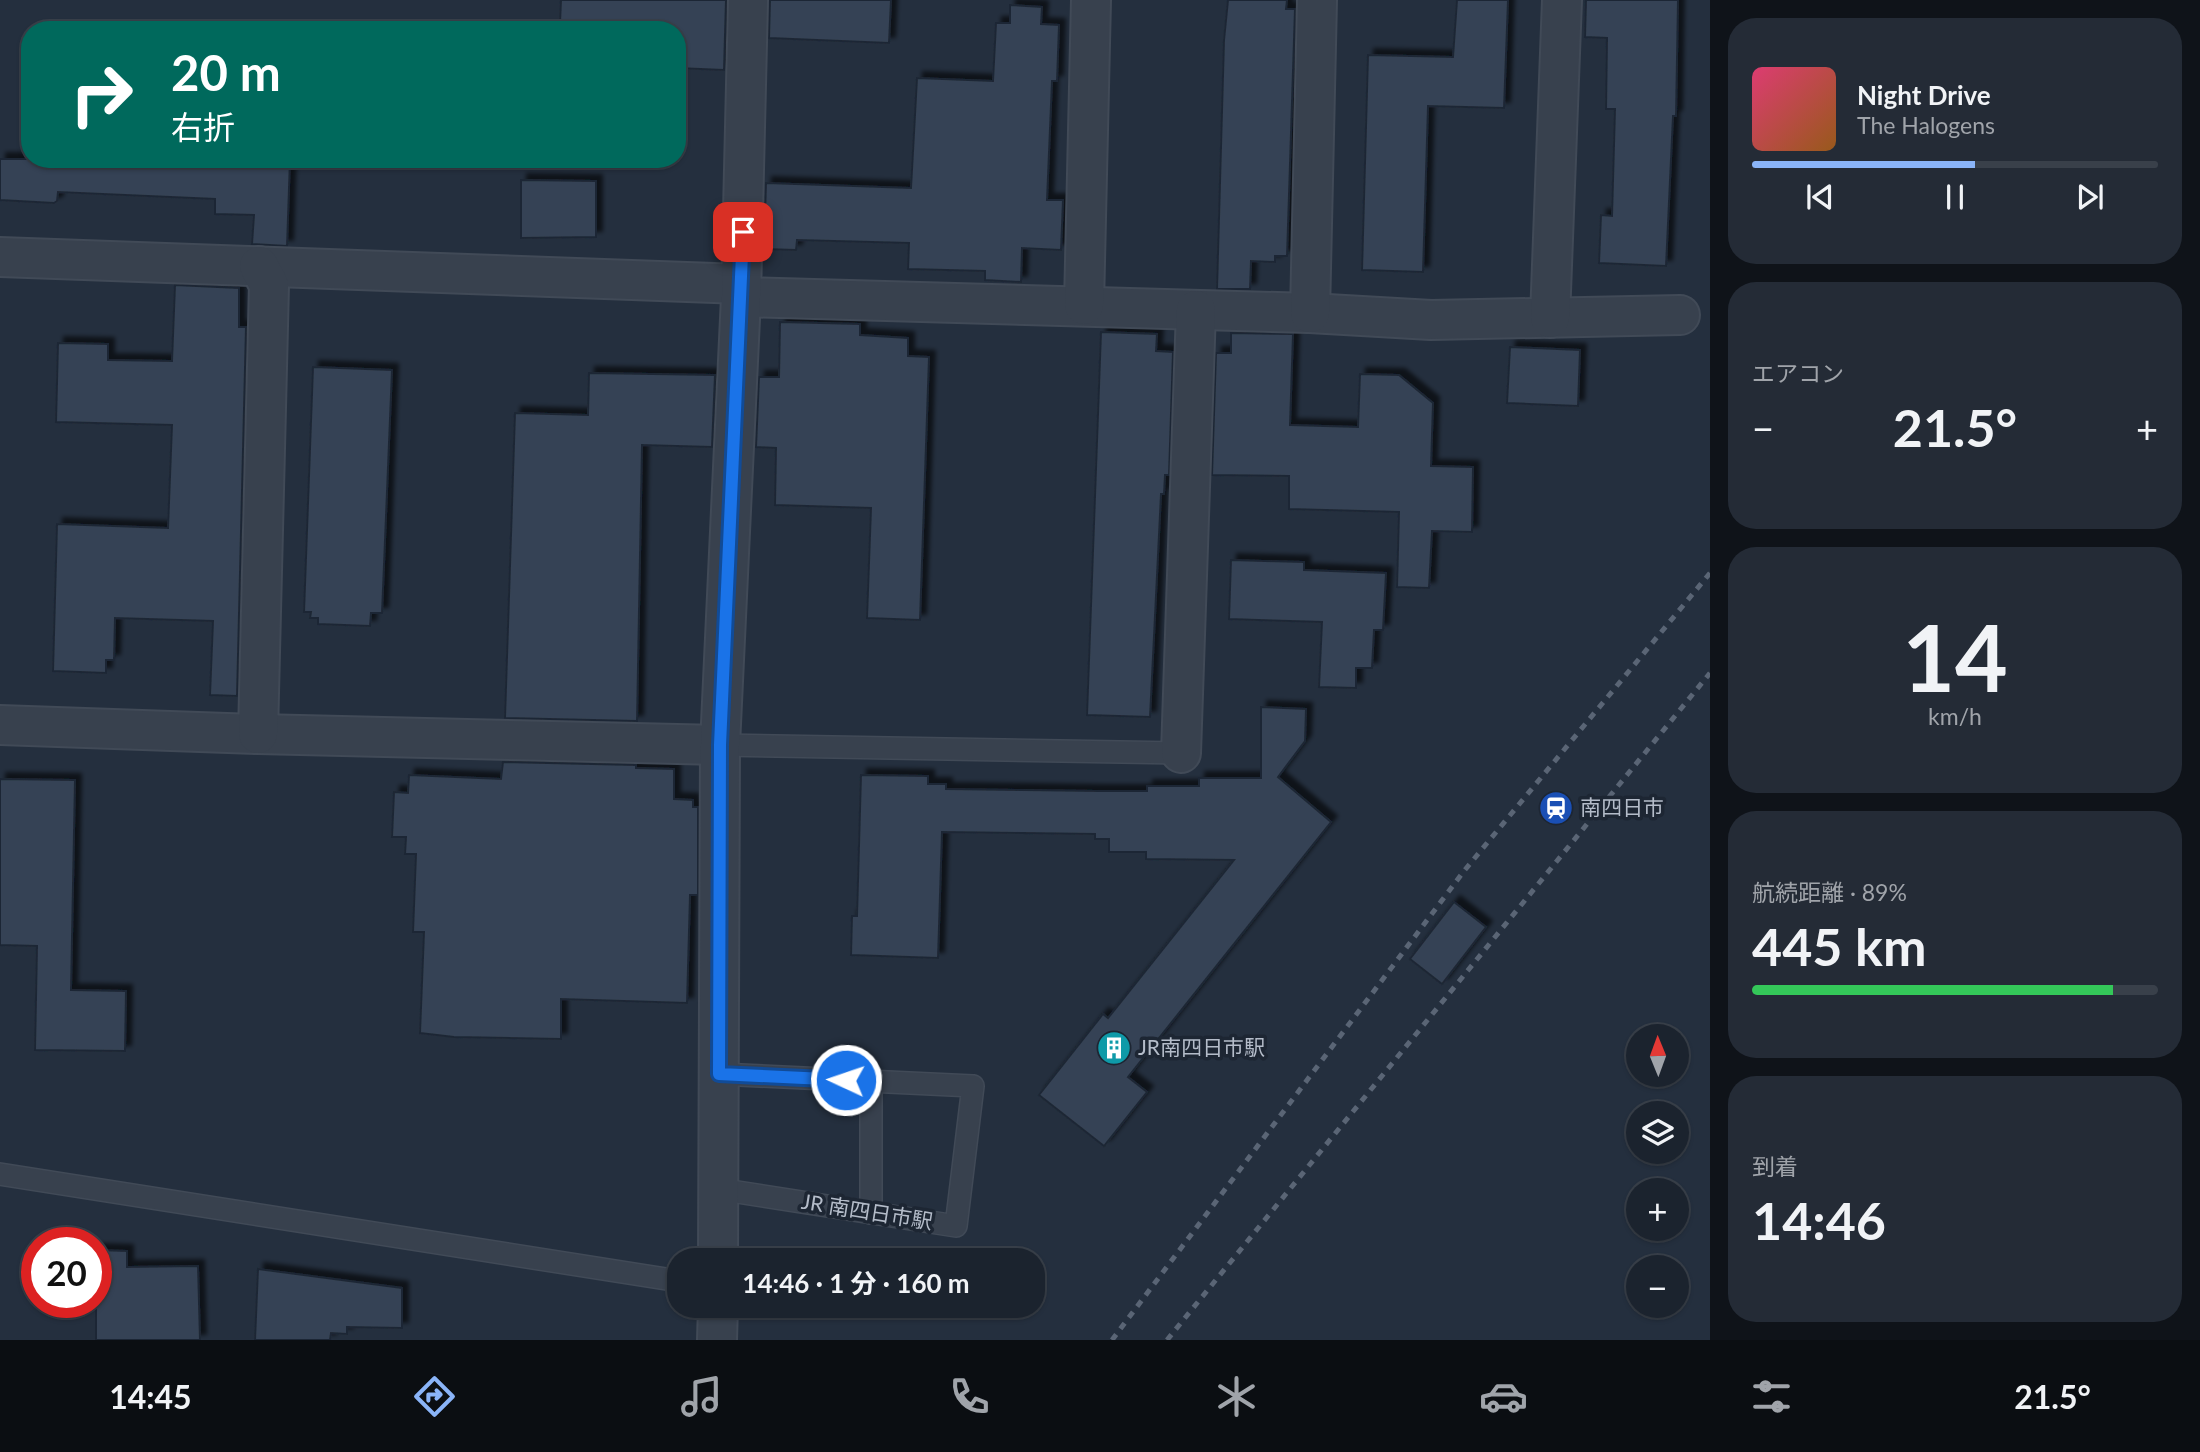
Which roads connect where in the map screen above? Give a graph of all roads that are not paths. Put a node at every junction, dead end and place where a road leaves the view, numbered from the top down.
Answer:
1 (748, 0) edge
2 (1091, 0) edge
3 (1317, 0) edge
4 (1562, 0) edge
5 (0, 257) edge
6 (259, 266) junction
7 (742, 290) junction
8 (1084, 306) junction
9 (1196, 310) junction
10 (1310, 313) junction
11 (1680, 315) dead end
12 (1550, 318) junction
13 (0, 724) edge
14 (258, 734) junction
15 (720, 745) junction
16 (1181, 753) joint
17 (719, 1074) junction
18 (871, 1081) junction
19 (0, 1174) edge
20 (718, 1189) junction
21 (871, 1213) junction
22 (718, 1248) edge
23 (667, 1279) edge
24 (717, 1318) edge
25 (716, 1340) edge

1 - 7 street
2 - 8 street
3 - 10 street
4 - 12 street
5 - 6 street
6 - 7 street
6 - 14 street
7 - 8 street
7 - 15 street
8 - 9 street
9 - 10 street
9 - 16 street
10 - 12 street
11 - 12 street
13 - 14 street
14 - 15 street
15 - 16 lane
15 - 17 street
17 - 18 lane, JR 南四日市駅
17 - 20 street
18 - 21 lane
18 - 21 lane, JR 南四日市駅
19 - 23 lane
20 - 21 lane, JR 南四日市駅
20 - 22 street
24 - 25 street

